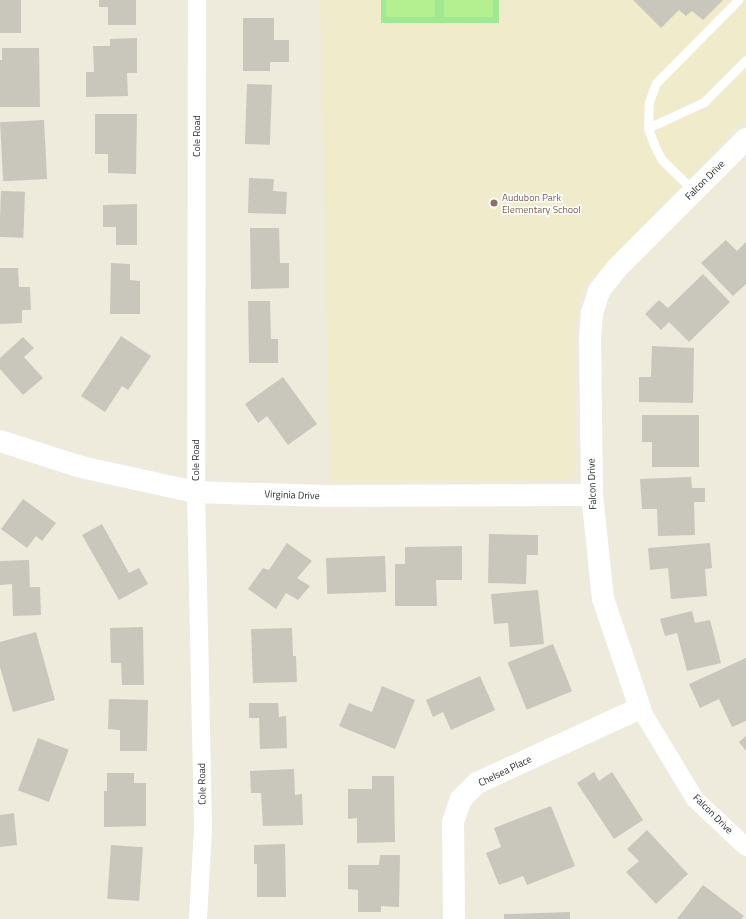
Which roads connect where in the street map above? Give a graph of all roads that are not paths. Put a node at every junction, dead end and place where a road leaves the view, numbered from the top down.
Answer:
1 (197, 0) edge
2 (738, 0) edge
3 (746, 60) edge
4 (648, 128) junction
5 (746, 139) edge
6 (694, 192) junction
7 (0, 441) edge
8 (196, 492) junction
9 (592, 496) junction
10 (640, 708) junction
11 (746, 847) edge
12 (198, 919) edge
13 (454, 919) edge

1 - 8 street, Cole Road
2 - 4 lane
3 - 4 lane
4 - 6 lane
5 - 6 street, Falcon Drive
6 - 9 street, Falcon Drive
7 - 8 street, Virginia Drive
8 - 9 street, Virginia Drive
8 - 12 street, Cole Road
9 - 10 street, Falcon Drive
10 - 11 street, Falcon Drive
10 - 13 street, Chelsea Place

